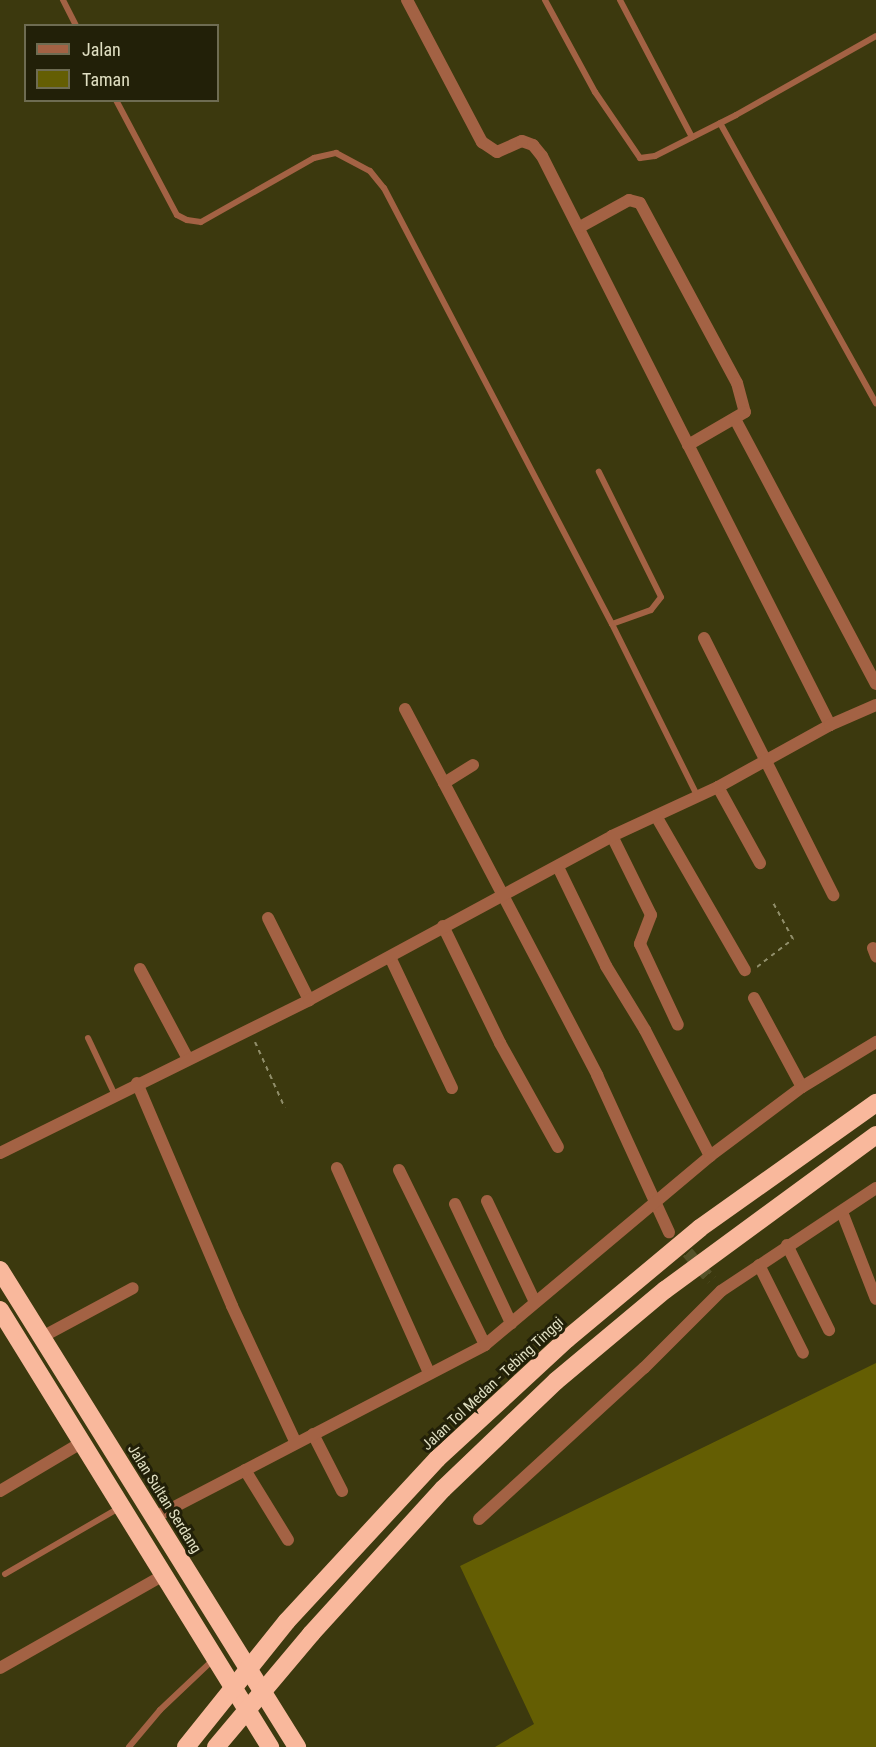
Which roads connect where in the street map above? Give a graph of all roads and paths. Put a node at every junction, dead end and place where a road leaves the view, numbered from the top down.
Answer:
1 (63, 0) edge
2 (407, 0) edge
3 (545, 0) edge
4 (620, 0) edge
5 (75, 24) edge
6 (876, 36) edge
7 (117, 102) edge
8 (720, 123) junction
9 (692, 137) junction
10 (580, 227) junction
11 (876, 403) edge
12 (735, 419) junction
13 (688, 445) junction
14 (599, 472) dead end
15 (612, 624) junction
16 (704, 638) dead end
17 (876, 684) edge
18 (876, 705) edge
19 (405, 709) dead end
20 (830, 724) junction
21 (767, 759) junction
22 (473, 765) dead end
23 (444, 783) junction
24 (718, 787) junction
25 (698, 796) junction
26 (656, 816) junction
27 (612, 836) junction
28 (760, 862) dead end
29 (558, 867) junction
30 (833, 895) dead end
31 (504, 896) junction
32 (772, 901) dead end
33 (268, 918) dead end
34 (443, 926) junction
35 (390, 957) junction
36 (140, 969) dead end
37 (745, 970) joint
38 (754, 998) dead end
39 (309, 1000) junction
40 (678, 1025) dead end
41 (248, 1028) junction
42 (88, 1038) dead end
43 (876, 1042) edge
44 (187, 1057) junction
45 (137, 1083) junction
46 (802, 1087) junction
47 (452, 1088) dead end
48 (115, 1095) junction
49 (876, 1103) edge
50 (285, 1108) dead end
51 (876, 1136) edge
52 (558, 1147) dead end
53 (0, 1153) edge
54 (710, 1156) junction
55 (337, 1168) dead end
56 (399, 1170) dead end
57 (876, 1188) edge
58 (656, 1199) junction
59 (487, 1202) dead end
60 (455, 1204) dead end
61 (842, 1212) junction
62 (669, 1232) tunnel mouth
63 (787, 1245) junction
64 (759, 1265) junction
65 (0, 1270) edge
66 (711, 1280) tunnel mouth
67 (133, 1288) dead end
68 (721, 1291) junction
69 (876, 1299) edge
70 (535, 1302) junction
71 (0, 1310) edge
72 (511, 1323) junction
73 (829, 1330) dead end
74 (42, 1337) junction
75 (485, 1346) junction
76 (803, 1353) dead end
77 (429, 1373) junction
78 (313, 1434) junction
79 (81, 1443) junction
80 (296, 1443) junction
81 (245, 1470) junction
82 (0, 1491) edge
83 (342, 1491) dead end
84 (120, 1507) junction
85 (155, 1517) junction
86 (479, 1520) dead end
87 (288, 1540) dead end
88 (5, 1574) dead end
89 (162, 1576) junction
90 (214, 1659) junction
91 (0, 1668) edge
92 (129, 1747) edge
93 (186, 1747) edge
94 (216, 1747) edge
95 (270, 1747) edge
96 (297, 1747) edge

1 - 5 lane
2 - 10 street
3 - 9 lane
4 - 9 lane
6 - 8 lane
7 - 15 lane
8 - 9 lane
8 - 11 lane
10 - 12 street
10 - 13 street
12 - 13 street
12 - 17 street
13 - 20 street
14 - 15 lane
15 - 25 lane
16 - 21 street
18 - 20 street
19 - 23 street
20 - 21 street
21 - 24 street
21 - 30 street
22 - 23 street
23 - 31 street
24 - 25 street
24 - 28 street
25 - 26 street
26 - 27 street
26 - 37 street
27 - 29 street
27 - 40 street
29 - 31 street
29 - 54 street
31 - 34 street
31 - 58 street
32 - 37 path
33 - 39 street
34 - 35 street
34 - 52 street
35 - 39 street
35 - 47 street
36 - 44 street
38 - 46 street
39 - 41 street
41 - 44 street
41 - 50 path
42 - 48 lane
43 - 46 street
44 - 45 street
45 - 48 street
45 - 80 street
46 - 54 street
48 - 53 street
49 - 93 highway, Jalan Tol Medan - Tebing Tinggi
51 - 94 highway
54 - 58 street
55 - 77 street
56 - 75 street
57 - 61 street
58 - 62 street
58 - 70 street
59 - 70 street
60 - 72 street
61 - 63 street
61 - 69 street
63 - 64 street
63 - 73 street
64 - 68 street
64 - 76 street
65 - 74 highway, Jalan Sultan Serdang
66 - 68 street
67 - 74 street
68 - 86 street
70 - 72 street
71 - 79 highway
72 - 75 street
74 - 85 highway, Jalan Sultan Serdang
75 - 77 street
77 - 78 street
78 - 80 street
78 - 83 street
79 - 82 street
79 - 84 highway
80 - 81 street
81 - 85 street
81 - 87 street
84 - 88 lane
84 - 89 highway
85 - 96 highway, Jalan Sultan Serdang
89 - 90 highway
89 - 91 street
90 - 92 lane
90 - 95 highway

